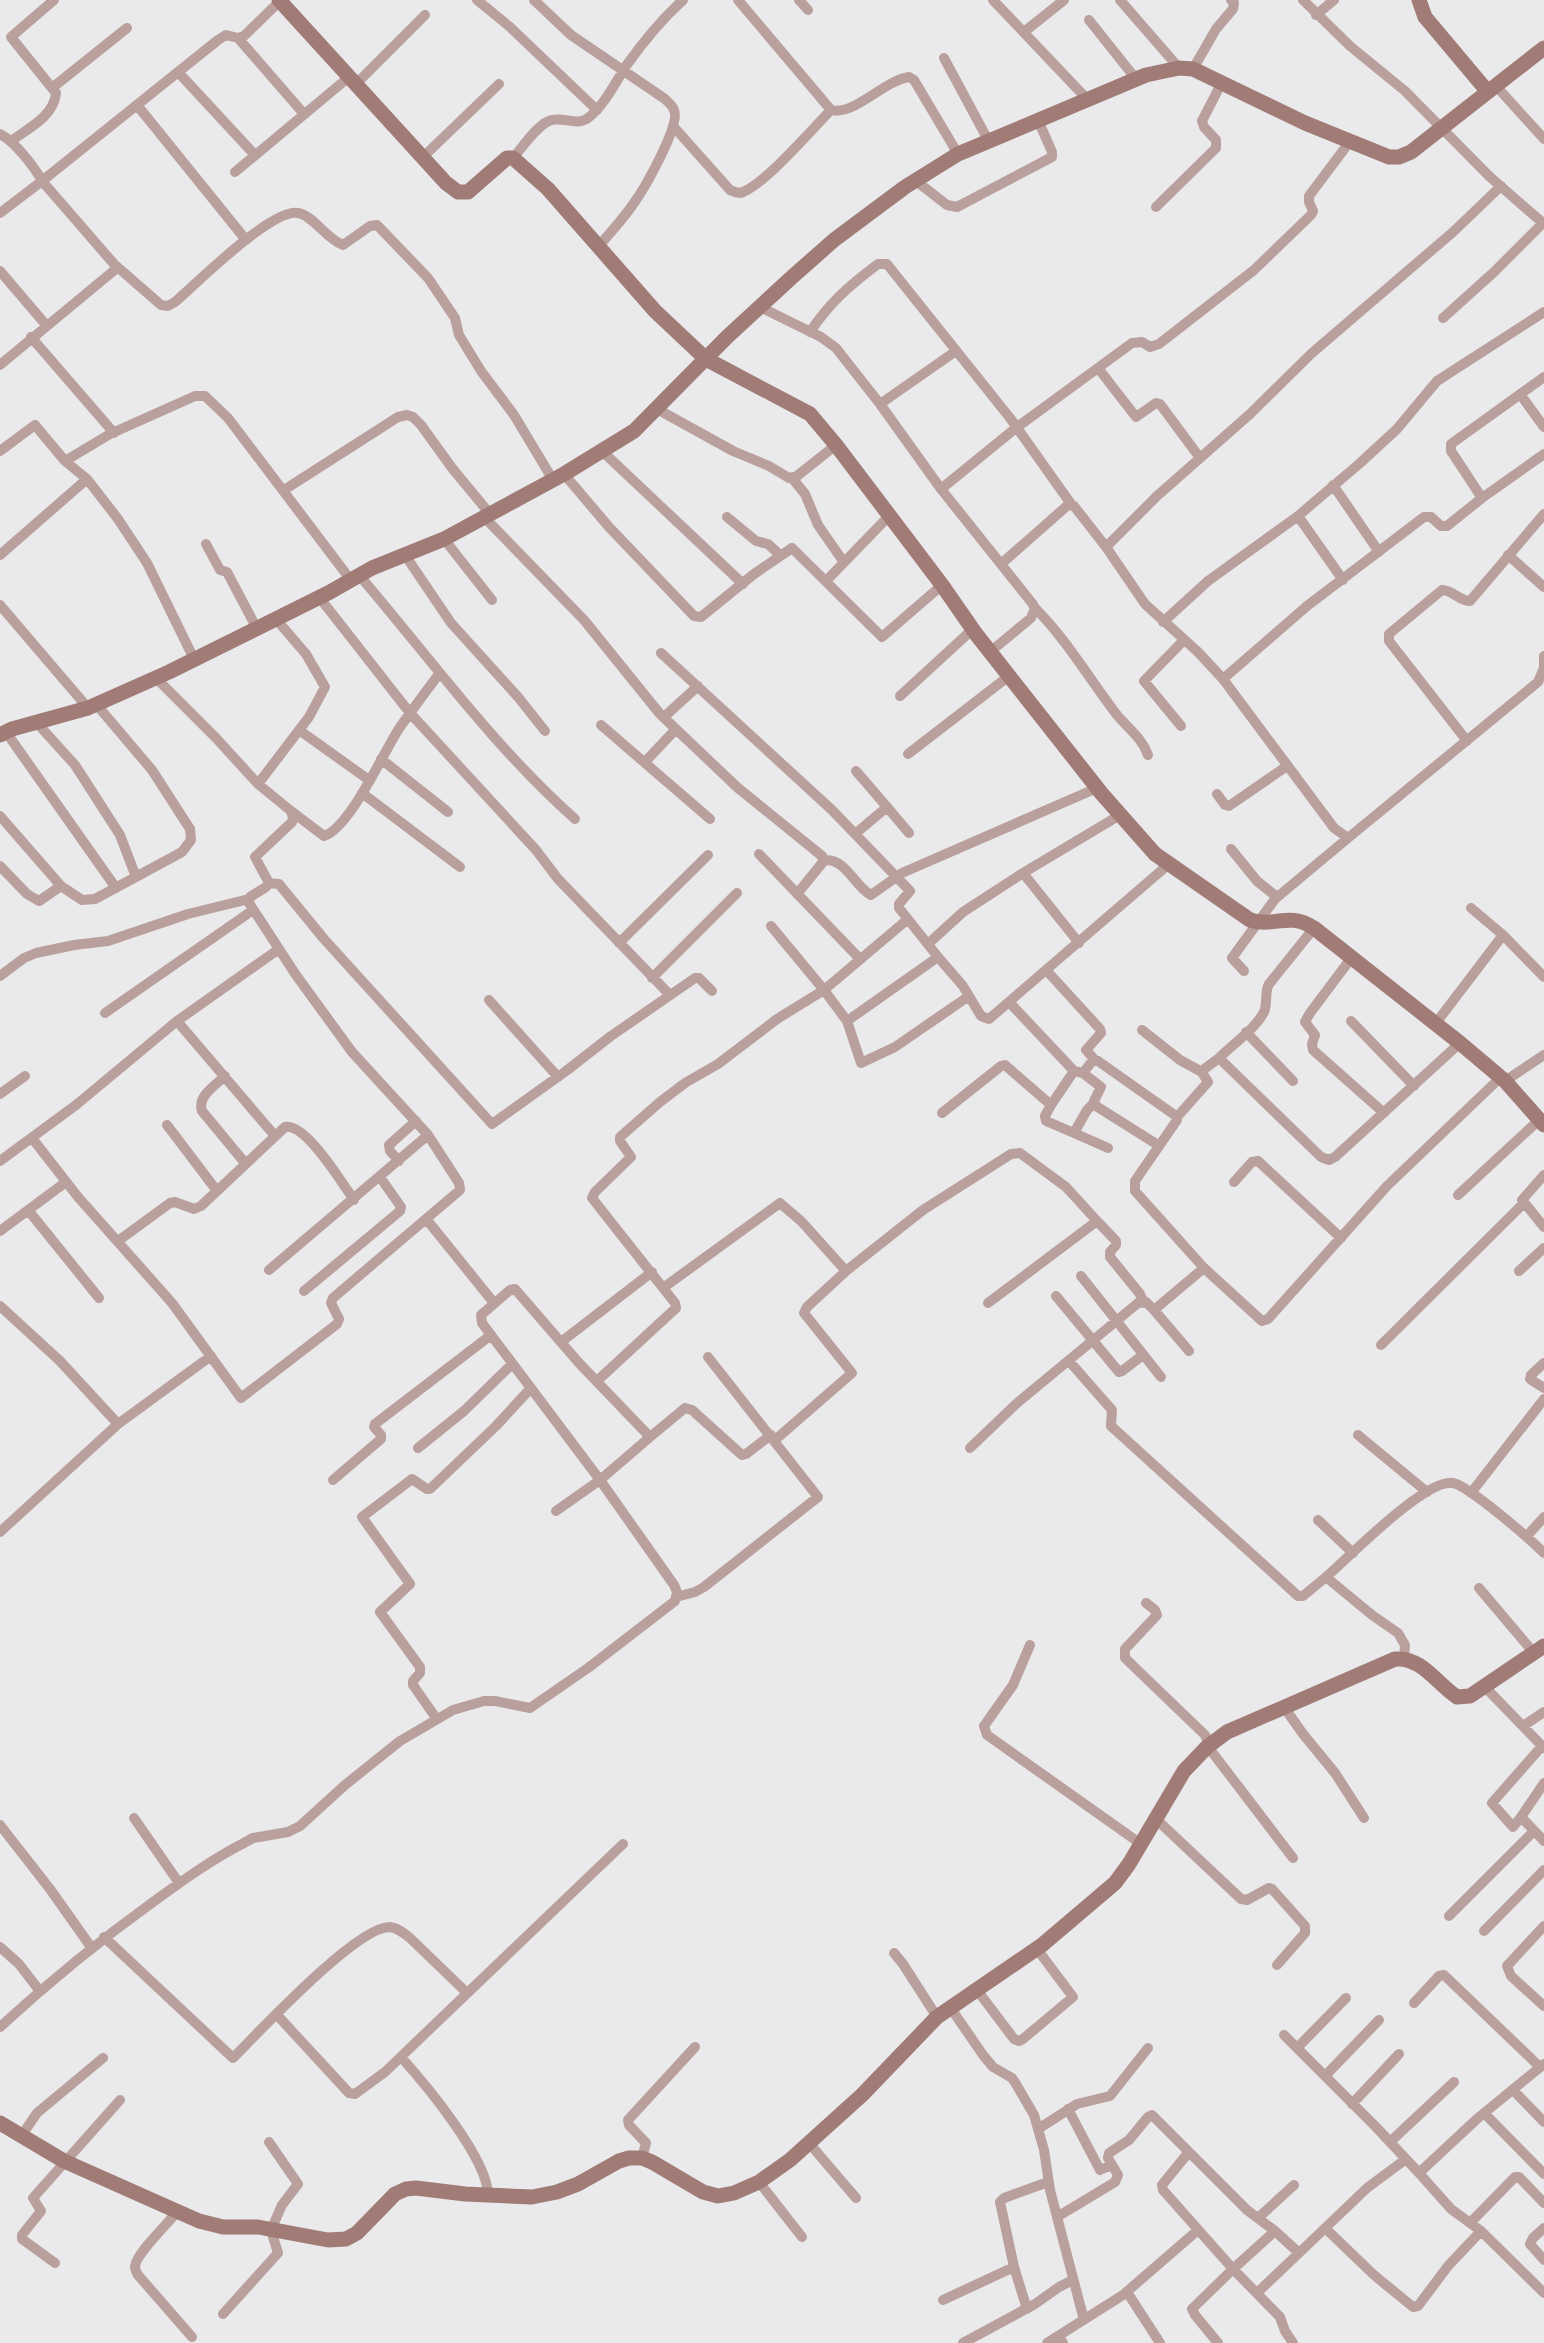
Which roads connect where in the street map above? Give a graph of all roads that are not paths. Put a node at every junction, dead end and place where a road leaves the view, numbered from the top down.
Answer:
1 (54, 0) edge
2 (280, 0) edge
3 (477, 0) edge
4 (534, 0) edge
5 (683, 0) edge
6 (738, 0) edge
7 (799, 0) edge
8 (993, 0) edge
9 (1064, 0) edge
10 (1120, 0) edge
11 (1231, 0) edge
12 (1303, 0) edge
13 (1334, 0) edge
14 (1419, 0) edge
15 (808, 10) dead end
16 (425, 15) dead end
17 (1316, 15) junction
18 (1089, 20) dead end
19 (127, 28) dead end
20 (1024, 32) junction
21 (238, 38) junction
22 (1544, 48) edge
23 (944, 58) dead end
24 (1186, 69) junction
25 (178, 72) junction
26 (622, 72) junction
27 (1136, 79) junction
28 (352, 80) junction
29 (499, 84) dead end
30 (1221, 84) junction
31 (52, 88) junction
32 (1492, 89) junction
33 (1087, 99) junction
34 (137, 105) junction
35 (597, 110) junction
36 (831, 110) junction
37 (304, 114) junction
38 (1038, 120) junction
39 (673, 126) junction
40 (1442, 128) junction
41 (0, 134) edge
42 (1543, 134) edge
43 (988, 140) junction
44 (1351, 140) junction
45 (11, 141) junction
46 (254, 154) junction
47 (958, 154) junction
48 (423, 157) junction
49 (513, 158) junction
50 (235, 172) dead end
51 (42, 181) junction
52 (916, 181) junction
53 (1501, 186) junction
54 (1156, 207) dead end
55 (0, 213) edge
56 (1544, 224) edge
57 (246, 240) junction
58 (598, 247) junction
59 (117, 268) junction
60 (0, 271) edge
61 (760, 307) junction
62 (1544, 312) edge
63 (1443, 318) dead end
64 (46, 325) junction
65 (810, 332) junction
66 (31, 337) junction
67 (956, 351) junction
68 (2, 359) edge
69 (706, 359) junction
70 (1098, 368) junction
71 (1544, 377) edge
72 (1520, 394) junction
73 (880, 404) junction
74 (661, 405) junction
75 (1544, 427) edge
76 (1016, 428) junction
77 (114, 433) junction
78 (836, 445) junction
79 (0, 451) edge
80 (602, 451) junction
81 (1544, 454) edge
82 (1200, 458) junction
83 (65, 461) junction
84 (559, 477) junction
85 (792, 478) junction
86 (87, 480) junction
87 (1333, 485) junction
88 (942, 489) junction
89 (284, 490) junction
90 (1482, 498) junction
91 (1071, 504) junction
92 (1544, 514) edge
93 (487, 516) junction
94 (1298, 516) junction
95 (727, 517) dead end
96 (888, 517) junction
97 (444, 539) junction
98 (206, 544) dead end
99 (1106, 547) junction
100 (1379, 552) junction
101 (0, 555) edge
102 (405, 555) junction
103 (780, 555) junction
104 (1508, 555) junction
105 (843, 561) junction
106 (1001, 564) junction
107 (354, 577) junction
108 (1343, 580) junction
109 (826, 581) junction
110 (742, 584) junction
111 (942, 585) junction
112 (1544, 587) edge
113 (319, 597) junction
114 (492, 600) dead end
115 (0, 605) edge
116 (1035, 608) junction
117 (274, 618) junction
118 (1163, 622) junction
119 (256, 627) junction
120 (973, 629) junction
121 (1184, 640) junction
122 (990, 651) junction
123 (661, 653) dead end
124 (1544, 656) edge
125 (194, 659) junction
126 (439, 674) junction
127 (1009, 676) junction
128 (156, 678) junction
129 (1223, 679) junction
130 (698, 686) junction
131 (900, 696) dead end
132 (92, 706) junction
133 (410, 713) junction
134 (664, 717) junction
135 (36, 722) junction
136 (601, 725) dead end
137 (1181, 726) dead end
138 (676, 729) junction
139 (299, 730) junction
140 (545, 730) dead end
141 (3, 734) edge
142 (1467, 741) junction
143 (909, 754) dead end
144 (1148, 755) dead end
145 (381, 759) junction
146 (645, 762) junction
147 (1287, 766) junction
148 (855, 771) dead end
149 (369, 780) junction
150 (258, 784) junction
151 (1097, 788) junction
152 (362, 793) junction
153 (1217, 794) dead end
154 (887, 807) junction
155 (291, 811) junction
156 (448, 812) dead end
157 (1120, 815) junction
158 (0, 816) edge
159 (575, 819) dead end
160 (710, 819) dead end
161 (909, 833) dead end
162 (855, 834) junction
163 (1348, 838) junction
164 (1231, 849) dead end
165 (759, 854) dead end
166 (708, 855) dead end
167 (824, 860) junction
168 (1169, 864) junction
169 (0, 866) edge
170 (460, 867) dead end
171 (1023, 873) junction
172 (897, 876) junction
173 (136, 877) junction
174 (268, 883) junction
175 (61, 886) junction
176 (116, 888) junction
177 (737, 893) dead end
178 (796, 894) junction
179 (1276, 898) junction
180 (251, 904) junction
181 (1471, 908) dead end
182 (908, 919) junction
183 (1260, 920) junction
184 (771, 926) dead end
185 (1314, 928) junction
186 (1503, 935) junction
187 (619, 943) junction
188 (1078, 943) junction
189 (928, 944) junction
190 (279, 949) junction
191 (938, 957) junction
192 (1352, 957) junction
193 (860, 959) junction
194 (1047, 971) junction
195 (1244, 971) dead end
196 (0, 976) edge
197 (1544, 977) edge
198 (652, 978) junction
199 (825, 990) junction
200 (712, 991) dead end
201 (670, 995) junction
202 (969, 996) junction
203 (489, 1000) dead end
204 (1010, 1003) junction
205 (105, 1013) dead end
206 (177, 1021) junction
207 (847, 1021) junction
208 (1352, 1021) dead end
209 (1436, 1023) junction
210 (1142, 1030) dead end
211 (1246, 1032) junction
212 (1460, 1043) junction
213 (1544, 1055) edge
214 (1219, 1058) junction
215 (1095, 1059) junction
216 (1079, 1072) junction
217 (1202, 1072) junction
218 (25, 1076) dead end
219 (225, 1076) junction
220 (558, 1077) junction
221 (1503, 1079) junction
222 (1293, 1081) dead end
223 (1414, 1086) junction
224 (0, 1094) edge
225 (1094, 1103) junction
226 (1051, 1105) junction
227 (942, 1113) dead end
228 (1384, 1113) junction
229 (1177, 1117) junction
230 (416, 1121) junction
231 (1542, 1122) edge
232 (167, 1125) dead end
233 (1074, 1133) junction
234 (428, 1135) junction
235 (275, 1136) junction
236 (32, 1138) junction
237 (1158, 1145) junction
238 (1108, 1148) dead end
239 (0, 1161) edge
240 (399, 1161) junction
241 (245, 1163) junction
242 (1544, 1175) edge
243 (380, 1177) junction
244 (66, 1182) junction
245 (1234, 1182) dead end
246 (217, 1191) junction
247 (1458, 1196) dead end
248 (354, 1200) junction
249 (1523, 1204) junction
250 (28, 1210) junction
251 (427, 1220) junction
252 (1097, 1221) junction
253 (1544, 1227) edge
254 (0, 1231) edge
255 (1341, 1238) junction
256 (118, 1241) junction
257 (1544, 1248) edge
258 (1204, 1268) junction
259 (269, 1270) dead end
260 (846, 1271) junction
261 (1519, 1271) dead end
262 (652, 1272) junction
263 (1080, 1276) dead end
264 (663, 1288) junction
265 (304, 1291) dead end
266 (1056, 1296) dead end
267 (99, 1298) dead end
268 (1143, 1301) junction
269 (494, 1303) junction
270 (988, 1303) dead end
271 (0, 1306) edge
272 (1154, 1310) junction
273 (1116, 1322) junction
274 (491, 1335) junction
275 (561, 1342) junction
276 (1092, 1342) junction
277 (1382, 1345) dead end
278 (1189, 1351) dead end
279 (1143, 1355) junction
280 (211, 1356) junction
281 (708, 1357) dead end
282 (1070, 1361) junction
283 (1544, 1363) edge
284 (512, 1364) junction
285 (1161, 1377) dead end
286 (597, 1381) junction
287 (1544, 1388) edge
288 (530, 1389) junction
289 (1544, 1399) edge
290 (118, 1424) junction
291 (1359, 1435) dead end
292 (650, 1437) junction
293 (773, 1438) junction
294 (418, 1448) dead end
295 (970, 1448) dead end
296 (333, 1480) dead end
297 (600, 1480) junction
298 (1427, 1492) junction
299 (1471, 1493) junction
300 (556, 1511) dead end
301 (1544, 1517) edge
302 (1318, 1520) dead end
303 (0, 1532) edge
304 (1527, 1536) junction
305 (1544, 1552) edge
306 (1353, 1553) junction
307 (1326, 1576) junction
308 (1479, 1588) dead end
309 (676, 1597) junction
310 (1146, 1603) dead end
311 (1030, 1645) dead end
312 (1539, 1649) edge
313 (1404, 1659) junction
314 (1484, 1686) junction
315 (1284, 1707) junction
316 (1544, 1712) edge
317 (436, 1718) junction
318 (1523, 1726) junction
319 (1210, 1744) junction
320 (1543, 1747) edge
321 (1544, 1783) edge
322 (134, 1818) dead end
323 (1364, 1818) dead end
324 (1521, 1818) junction
325 (1156, 1819) junction
326 (0, 1825) edge
327 (1534, 1831) junction
328 (1544, 1841) edge
329 (623, 1844) dead end
330 (1141, 1844) junction
331 (1293, 1858) dead end
332 (1544, 1870) edge
333 (179, 1883) junction
334 (1449, 1916) dead end
335 (1544, 1926) edge
336 (1484, 1931) dead end
337 (104, 1937) junction
338 (0, 1947) edge
339 (91, 1947) junction
340 (1037, 1949) junction
341 (894, 1953) dead end
342 (1277, 1965) dead end
343 (39, 1990) junction
344 (977, 1990) junction
345 (466, 1992) junction
346 (1346, 1998) dead end
347 (1414, 2003) dead end
348 (1544, 2006) edge
349 (950, 2007) junction
350 (277, 2015) junction
351 (937, 2018) junction
352 (1379, 2020) dead end
353 (0, 2027) edge
354 (1284, 2035) dead end
355 (695, 2047) dead end
356 (1148, 2048) dead end
357 (1297, 2048) junction
358 (1399, 2054) dead end
359 (401, 2057) junction
360 (103, 2058) dead end
361 (1542, 2065) edge
362 (1325, 2076) junction
363 (1454, 2082) dead end
364 (1513, 2090) junction
365 (120, 2100) dead end
366 (1352, 2104) junction
367 (1068, 2109) junction
368 (1484, 2114) junction
369 (1544, 2122) edge
370 (0, 2123) edge
371 (1038, 2128) junction
372 (22, 2135) junction
373 (269, 2142) dead end
374 (1390, 2142) junction
375 (810, 2143) junction
376 (1188, 2153) junction
377 (642, 2158) junction
378 (1406, 2159) junction
379 (64, 2161) junction
380 (1112, 2165) junction
381 (1419, 2173) junction
382 (1544, 2174) edge
383 (759, 2182) junction
384 (1048, 2182) junction
385 (1294, 2185) dead end
386 (488, 2195) junction
387 (856, 2198) dead end
388 (1544, 2203) edge
389 (177, 2212) junction
390 (1057, 2217) junction
391 (1258, 2218) junction
392 (1470, 2223) junction
393 (1325, 2228) junction
394 (1544, 2228) edge
395 (271, 2230) junction
396 (1198, 2230) junction
397 (1275, 2231) junction
398 (1481, 2231) junction
399 (802, 2237) dead end
400 (1299, 2253) junction
401 (1544, 2260) edge
402 (55, 2263) dead end
403 (1014, 2267) junction
404 (1233, 2268) junction
405 (1073, 2280) junction
406 (1126, 2292) junction
407 (1257, 2293) junction
408 (1544, 2293) edge
409 (944, 2300) dead end
410 (1027, 2309) junction
411 (223, 2314) dead end
412 (1084, 2320) junction
413 (192, 2337) dead end
414 (1060, 2340) edge
415 (963, 2343) edge
416 (1047, 2343) edge
417 (1160, 2343) edge
418 (1218, 2343) edge
419 (1293, 2343) edge

1 - 31 street
2 - 21 street
2 - 28 street
3 - 35 street
4 - 26 street
5 - 26 street
6 - 36 street
7 - 15 street
8 - 20 street
9 - 20 street
10 - 24 street
11 - 24 street
12 - 17 street
13 - 17 street
14 - 32 street
16 - 28 street
17 - 40 street
18 - 27 street
19 - 31 street
20 - 33 street
21 - 25 street
21 - 37 street
22 - 32 street
23 - 43 street
24 - 27 street
24 - 30 street
25 - 34 street
25 - 46 street
26 - 35 street
26 - 39 street
27 - 33 street
28 - 37 street
28 - 48 street
29 - 48 street
30 - 44 street
30 - 54 street
31 - 45 street
32 - 40 street
32 - 42 street
33 - 38 street
34 - 51 street
34 - 57 street
35 - 49 street
36 - 39 street
36 - 47 street
37 - 46 street
38 - 43 street
38 - 52 street
39 - 58 street
40 - 44 street
40 - 53 street
41 - 45 street
43 - 47 street
44 - 70 street
45 - 51 street
46 - 50 street
47 - 52 street
48 - 49 street
49 - 58 street
51 - 55 street
51 - 59 street
52 - 61 street
53 - 56 street
53 - 82 street
56 - 63 street
57 - 59 street
57 - 84 street
58 - 69 street
59 - 64 street
60 - 64 street
61 - 65 street
61 - 69 street
62 - 87 street
64 - 66 street
65 - 67 street
65 - 73 street
66 - 68 street
66 - 77 street
67 - 73 street
67 - 76 street
69 - 74 street
69 - 78 street
70 - 76 street
70 - 82 street
71 - 72 street
72 - 75 street
72 - 90 street
73 - 88 street
74 - 80 street
74 - 85 street
76 - 88 street
76 - 91 street
77 - 83 street
77 - 89 street
78 - 85 street
78 - 96 street
79 - 83 street
80 - 84 street
80 - 110 street
81 - 90 street
82 - 99 street
83 - 86 street
84 - 93 street
84 - 110 street
85 - 105 street
86 - 101 street
86 - 125 street
87 - 94 street
87 - 100 street
88 - 106 street
89 - 93 street
89 - 107 street
90 - 100 street
91 - 99 street
91 - 106 street
92 - 104 street
93 - 97 street
93 - 134 street
94 - 108 street
94 - 118 street
95 - 103 street
96 - 105 street
96 - 111 street
97 - 102 street
97 - 114 street
98 - 119 street
99 - 118 street
100 - 108 street
102 - 107 street
102 - 140 street
103 - 109 street
103 - 110 street
104 - 112 street
104 - 142 street
105 - 109 street
106 - 116 street
107 - 113 street
107 - 126 street
108 - 129 street
109 - 111 street
111 - 120 street
113 - 117 street
113 - 133 street
115 - 132 street
116 - 122 street
116 - 144 street
117 - 119 street
117 - 139 street
118 - 121 street
119 - 125 street
120 - 122 street
120 - 131 street
121 - 129 street
121 - 137 street
122 - 127 street
123 - 130 street
124 - 142 street
125 - 128 street
126 - 133 street
126 - 159 street
127 - 143 street
127 - 151 street
128 - 132 street
128 - 150 street
129 - 147 street
130 - 134 street
130 - 162 street
132 - 135 street
132 - 173 street
133 - 145 street
133 - 187 street
134 - 138 street
135 - 141 street
135 - 173 street
136 - 146 street
138 - 146 street
138 - 167 street
139 - 149 street
139 - 150 street
141 - 176 street
142 - 163 street
145 - 149 street
145 - 156 street
146 - 160 street
147 - 153 street
147 - 163 street
148 - 154 street
149 - 152 street
150 - 155 street
151 - 157 street
151 - 172 street
152 - 155 street
152 - 170 street
154 - 161 street
154 - 162 street
155 - 174 street
157 - 168 street
157 - 171 street
158 - 175 street
162 - 172 street
163 - 179 street
164 - 179 street
165 - 178 street
166 - 187 street
167 - 172 street
167 - 178 street
168 - 183 street
168 - 188 street
169 - 175 street
171 - 188 street
171 - 189 street
172 - 182 street
173 - 176 street
174 - 180 street
174 - 220 street
175 - 176 street
177 - 198 street
178 - 193 street
179 - 183 street
180 - 190 street
180 - 196 street
180 - 205 street
181 - 186 street
182 - 189 street
182 - 193 street
183 - 185 street
183 - 195 street
184 - 199 street
185 - 192 street
185 - 211 street
186 - 197 street
186 - 209 street
187 - 198 street
188 - 194 street
189 - 191 street
190 - 206 street
190 - 230 street
191 - 202 street
191 - 207 street
192 - 209 street
192 - 228 street
193 - 199 street
194 - 204 street
194 - 215 street
198 - 201 street
199 - 207 street
199 - 262 street
200 - 201 street
201 - 220 street
202 - 204 street
202 - 207 street
203 - 220 street
204 - 216 street
206 - 219 street
206 - 236 street
208 - 223 street
209 - 212 street
210 - 217 street
211 - 214 street
211 - 222 street
212 - 221 street
212 - 223 street
213 - 221 street
214 - 217 street
214 - 228 street
215 - 216 street
215 - 229 street
216 - 225 street
216 - 226 street
217 - 229 street
218 - 224 street
219 - 235 street
219 - 241 street
221 - 231 street
221 - 255 street
223 - 228 street
225 - 233 street
225 - 237 street
226 - 227 street
226 - 233 street
229 - 237 street
230 - 234 street
230 - 240 street
231 - 247 street
232 - 246 street
233 - 238 street
234 - 240 street
234 - 251 street
235 - 241 street
235 - 248 street
236 - 239 street
236 - 244 street
237 - 258 street
240 - 243 street
241 - 246 street
242 - 249 street
243 - 248 street
243 - 265 street
244 - 250 street
244 - 256 street
245 - 255 street
246 - 256 street
248 - 259 street
249 - 253 street
249 - 277 street
250 - 254 street
250 - 267 street
251 - 269 street
251 - 280 street
252 - 260 street
252 - 268 street
252 - 270 street
255 - 258 street
256 - 280 street
257 - 261 street
258 - 272 street
260 - 264 street
260 - 293 street
262 - 264 street
262 - 275 street
263 - 273 street
264 - 286 street
266 - 276 street
268 - 272 street
268 - 273 street
269 - 274 street
269 - 275 street
271 - 290 street
272 - 278 street
273 - 276 street
273 - 279 street
274 - 284 street
274 - 296 street
275 - 286 street
276 - 279 street
276 - 282 street
279 - 285 street
280 - 290 street
281 - 293 street
282 - 295 street
282 - 307 street
283 - 287 street
284 - 288 street
284 - 294 street
286 - 292 street
288 - 297 street
288 - 317 street
289 - 299 street
290 - 303 street
291 - 298 street
292 - 293 street
292 - 297 street
293 - 309 street
297 - 300 street
297 - 309 street
298 - 299 street
298 - 306 street
299 - 304 street
301 - 304 street
302 - 306 street
304 - 305 street
306 - 307 street
307 - 313 street
308 - 312 street
309 - 317 street
310 - 319 street
311 - 330 street
312 - 314 street
313 - 314 street
313 - 315 street
314 - 318 street
315 - 319 street
315 - 323 street
316 - 318 street
317 - 333 street
318 - 320 street
319 - 325 street
319 - 331 street
320 - 324 street
321 - 324 street
322 - 333 street
324 - 327 street
325 - 330 street
325 - 342 street
326 - 339 street
327 - 328 street
327 - 334 street
329 - 345 street
330 - 340 street
332 - 336 street
333 - 337 street
335 - 348 street
337 - 339 street
337 - 350 street
338 - 343 street
339 - 343 street
340 - 344 street
340 - 344 street
341 - 351 street
343 - 353 street
344 - 349 street
345 - 350 street
345 - 359 street
346 - 357 street
347 - 361 street
349 - 351 street
349 - 371 street
350 - 359 street
351 - 375 street
352 - 362 street
354 - 357 street
355 - 377 street
356 - 367 street
357 - 362 street
358 - 366 street
359 - 386 street
360 - 372 street
361 - 364 street
362 - 366 street
363 - 374 street
364 - 368 street
364 - 369 street
365 - 379 street
366 - 374 street
367 - 371 street
367 - 380 street
368 - 381 street
368 - 382 street
370 - 372 street
371 - 384 street
372 - 379 street
373 - 395 street
374 - 378 street
375 - 383 street
375 - 387 street
376 - 380 street
376 - 391 street
376 - 396 street
377 - 383 street
377 - 386 street
378 - 381 street
378 - 393 street
379 - 389 street
379 - 402 street
380 - 390 street
381 - 392 street
383 - 399 street
384 - 390 street
384 - 403 street
385 - 391 street
386 - 395 street
388 - 392 street
389 - 395 street
389 - 413 street
390 - 405 street
391 - 397 street
392 - 398 street
393 - 398 street
393 - 400 street
394 - 401 street
395 - 411 street
396 - 404 street
396 - 406 street
397 - 400 street
397 - 404 street
398 - 408 street
400 - 407 street
403 - 409 street
403 - 410 street
404 - 407 street
404 - 418 street
405 - 410 street
405 - 412 street
406 - 412 street
406 - 417 street
407 - 419 street
410 - 415 street
412 - 414 street
414 - 416 street

